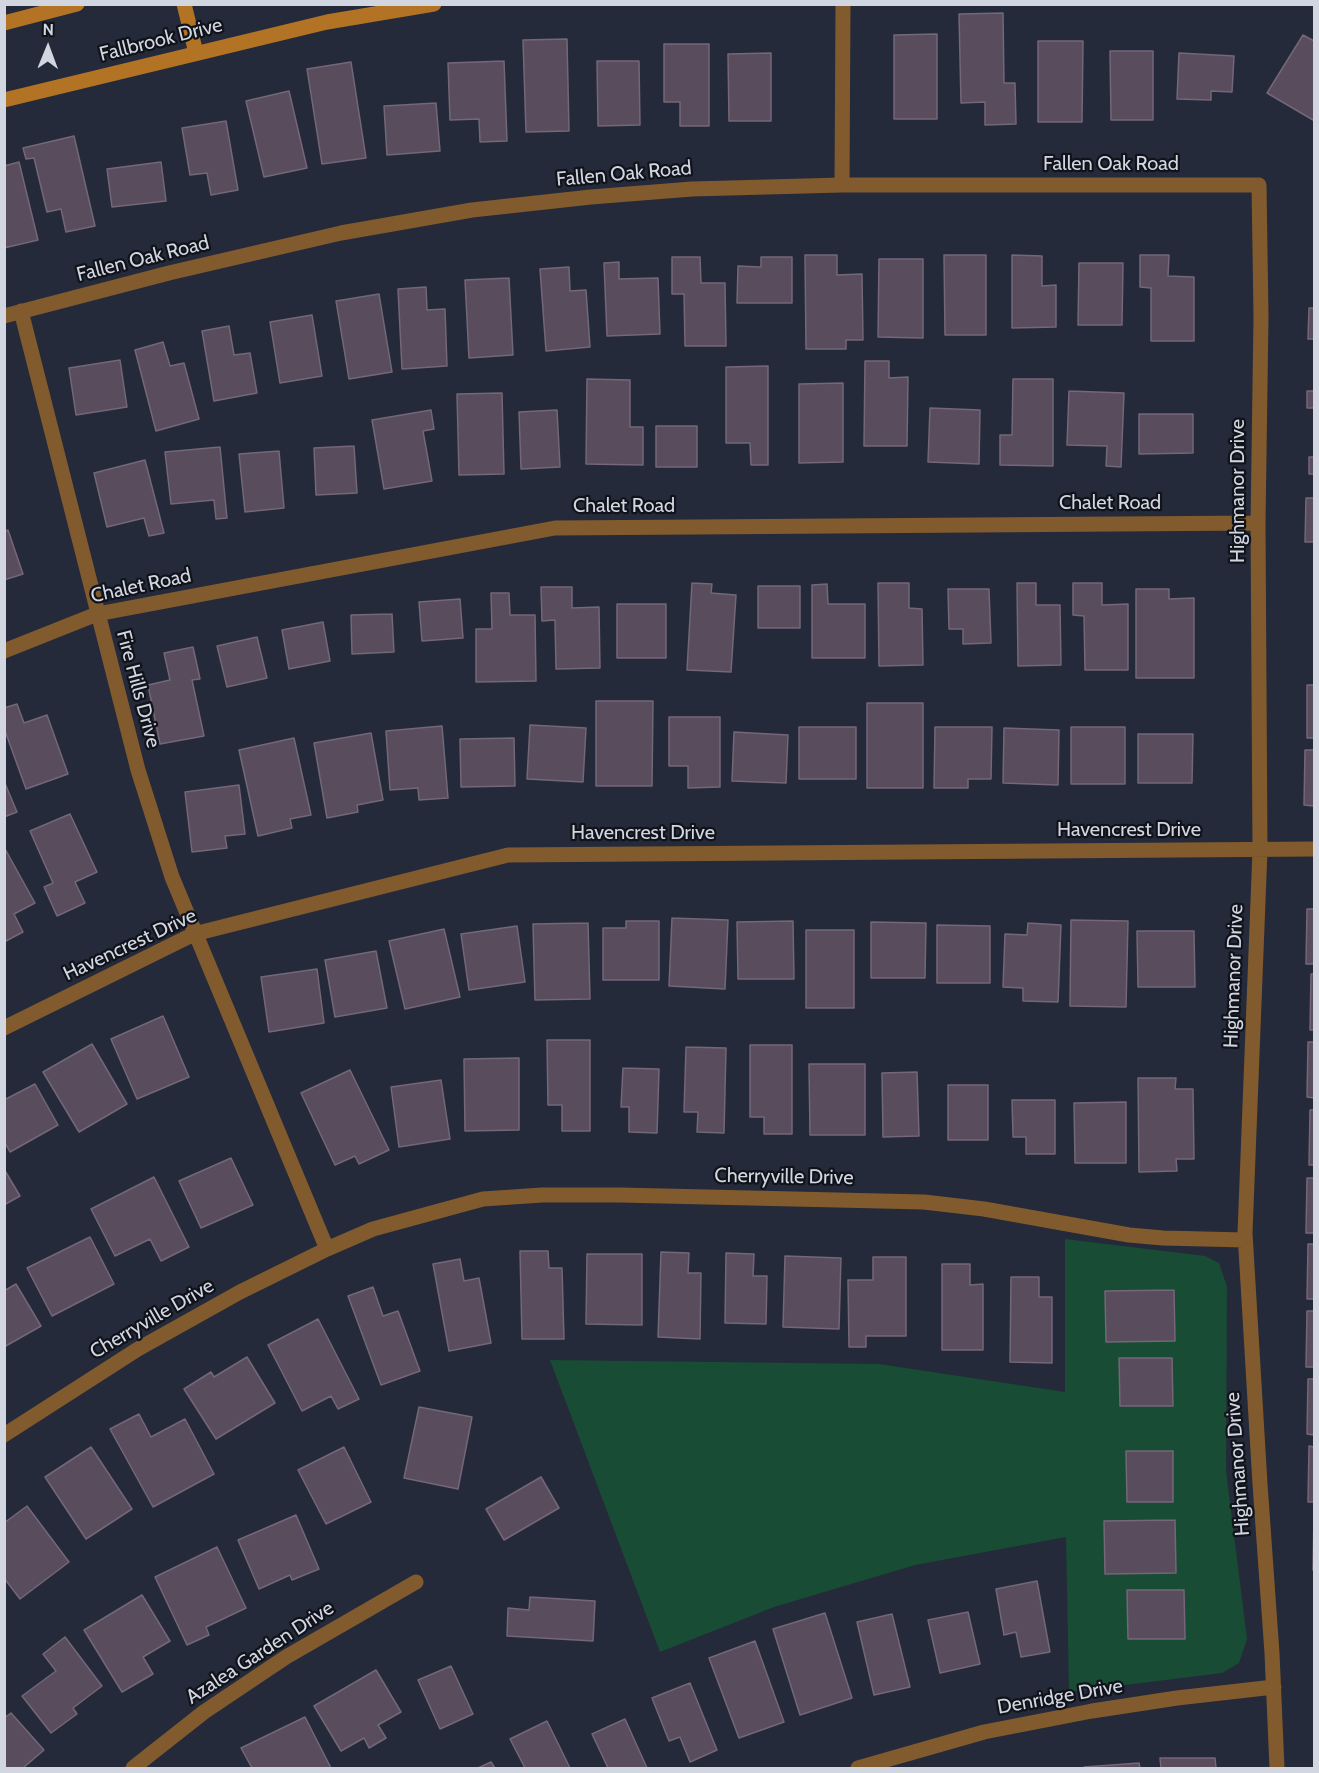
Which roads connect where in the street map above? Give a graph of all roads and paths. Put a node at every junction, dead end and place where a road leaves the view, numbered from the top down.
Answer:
1 (77, 4) edge
2 (184, 4) edge
3 (434, 4) edge
4 (843, 4) edge
5 (4, 23) edge
6 (196, 53) junction
7 (4, 100) edge
8 (842, 185) junction
9 (1259, 185) joint
10 (21, 311) junction
11 (4, 316) edge
12 (1258, 523) junction
13 (97, 614) junction
14 (4, 651) edge
15 (1314, 849) edge
16 (1260, 850) junction
17 (194, 934) junction
18 (4, 1028) edge
19 (1245, 1240) junction
20 (327, 1249) junction
21 (4, 1436) edge
22 (416, 1582) dead end
23 (1274, 1687) junction
24 (133, 1768) edge
25 (858, 1768) edge
26 (1277, 1768) edge

1 - 5 main road
2 - 6 main road
3 - 6 main road, Fallbrook Drive
4 - 8 street
6 - 7 main road, Fallbrook Drive
8 - 9 street, Fallen Oak Road
8 - 10 street, Fallen Oak Road
9 - 12 street, Highmanor Drive
10 - 11 street, Fallen Oak Road
10 - 13 street, Fire Hills Drive
12 - 13 street, Chalet Road
12 - 16 street, Highmanor Drive
13 - 14 street, Chalet Road
13 - 17 street, Fire Hills Drive
15 - 16 street, Havencrest Drive
16 - 17 street, Havencrest Drive
16 - 19 street, Highmanor Drive
17 - 18 street, Havencrest Drive
17 - 20 street
19 - 20 street, Cherryville Drive
19 - 23 street, Highmanor Drive
20 - 21 street, Cherryville Drive
22 - 24 street, Azalea Garden Drive
23 - 25 street, Denridge Drive
23 - 26 street, Highmanor Drive

